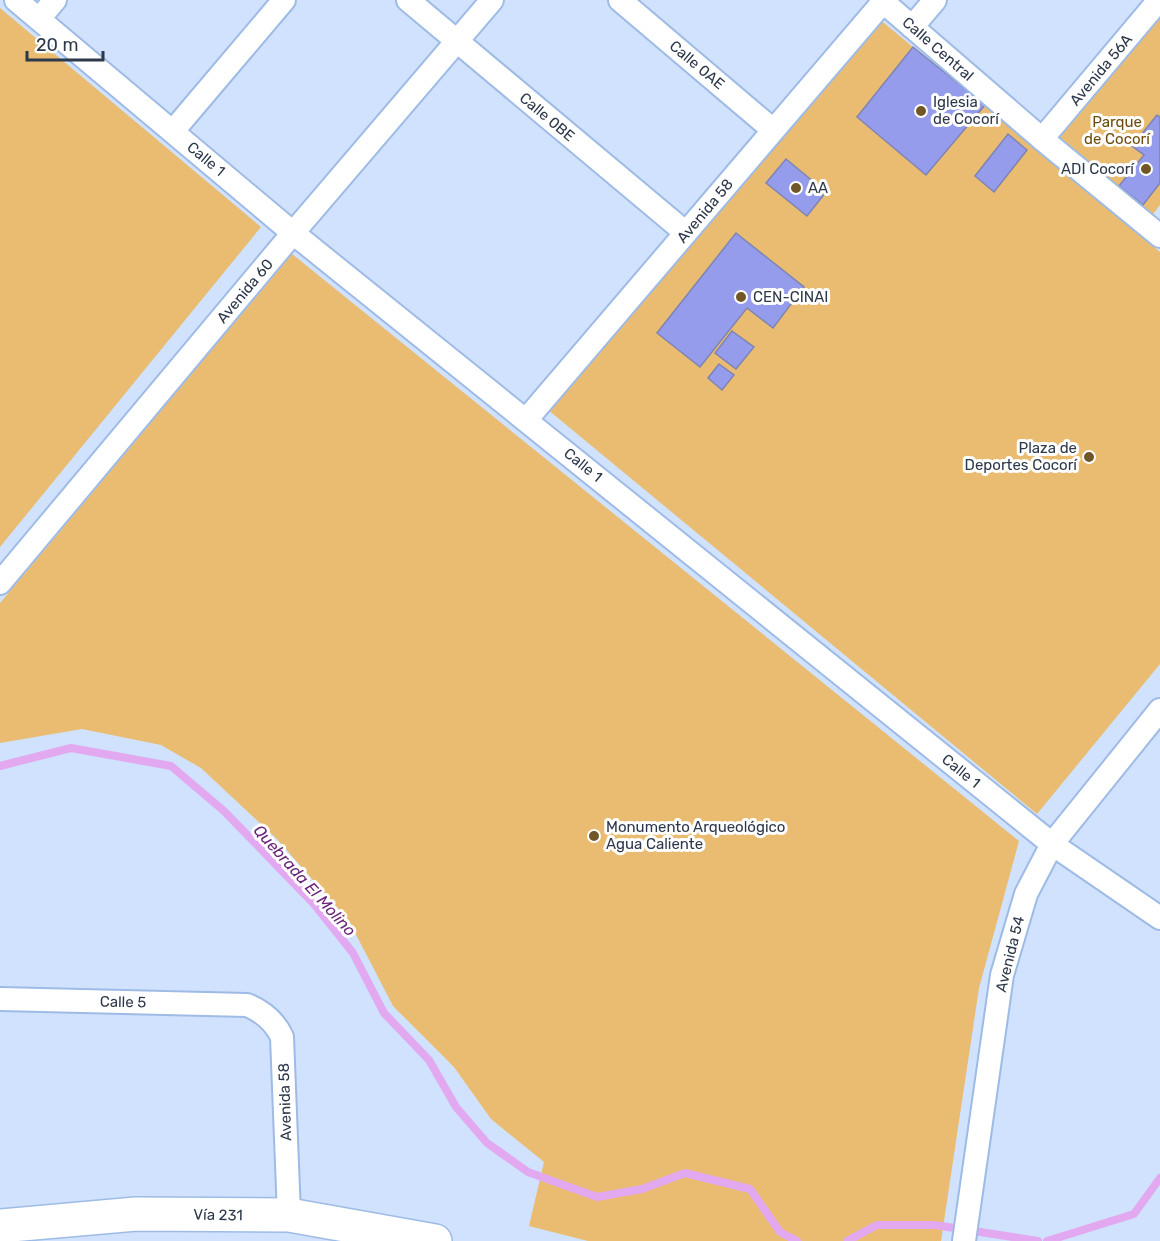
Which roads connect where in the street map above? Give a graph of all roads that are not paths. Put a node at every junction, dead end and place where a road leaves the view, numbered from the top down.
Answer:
1 (16, 0) edge
2 (55, 0) edge
3 (284, 0) edge
4 (408, 0) edge
5 (492, 0) edge
6 (620, 0) edge
7 (935, 0) edge
8 (1159, 0) edge
9 (882, 1) edge
10 (39, 19) junction
11 (912, 27) junction
12 (457, 43) junction
13 (773, 130) junction
14 (173, 131) junction
15 (1042, 139) junction
16 (1157, 229) edge
17 (293, 233) junction
18 (686, 234) junction
19 (526, 420) junction
20 (0, 583) edge
21 (1160, 710) edge
22 (1052, 844) junction
23 (1160, 918) edge
24 (0, 999) edge
25 (247, 1005) joint
26 (289, 1215) junction
27 (0, 1226) edge
28 (435, 1241) edge
29 (964, 1241) edge

1 - 10 street, Calle 1
2 - 10 street
3 - 14 street
4 - 12 street, Calle 0BE
5 - 12 street, Avenida 60
6 - 13 street, Calle 0AE
7 - 11 street
8 - 15 street, Avenida 56A
9 - 11 street, Calle Central
9 - 13 street, Avenida 58
10 - 14 street, Calle 1
11 - 15 street, Calle Central
12 - 17 street, Avenida 60
12 - 18 street, Calle 0BE
13 - 18 street, Avenida 58
14 - 17 street, Calle 1
15 - 16 street, Calle Central
17 - 19 street, Calle 1
17 - 20 street, Avenida 60
18 - 19 street, Avenida 58
19 - 22 street, Calle 1
21 - 22 street, Avenida 54
22 - 23 street, Calle 1
22 - 29 street, Avenida 54
24 - 25 street, Calle 5
25 - 26 street, Avenida 58
26 - 27 main road, Vía 231
26 - 28 main road, Vía 231

